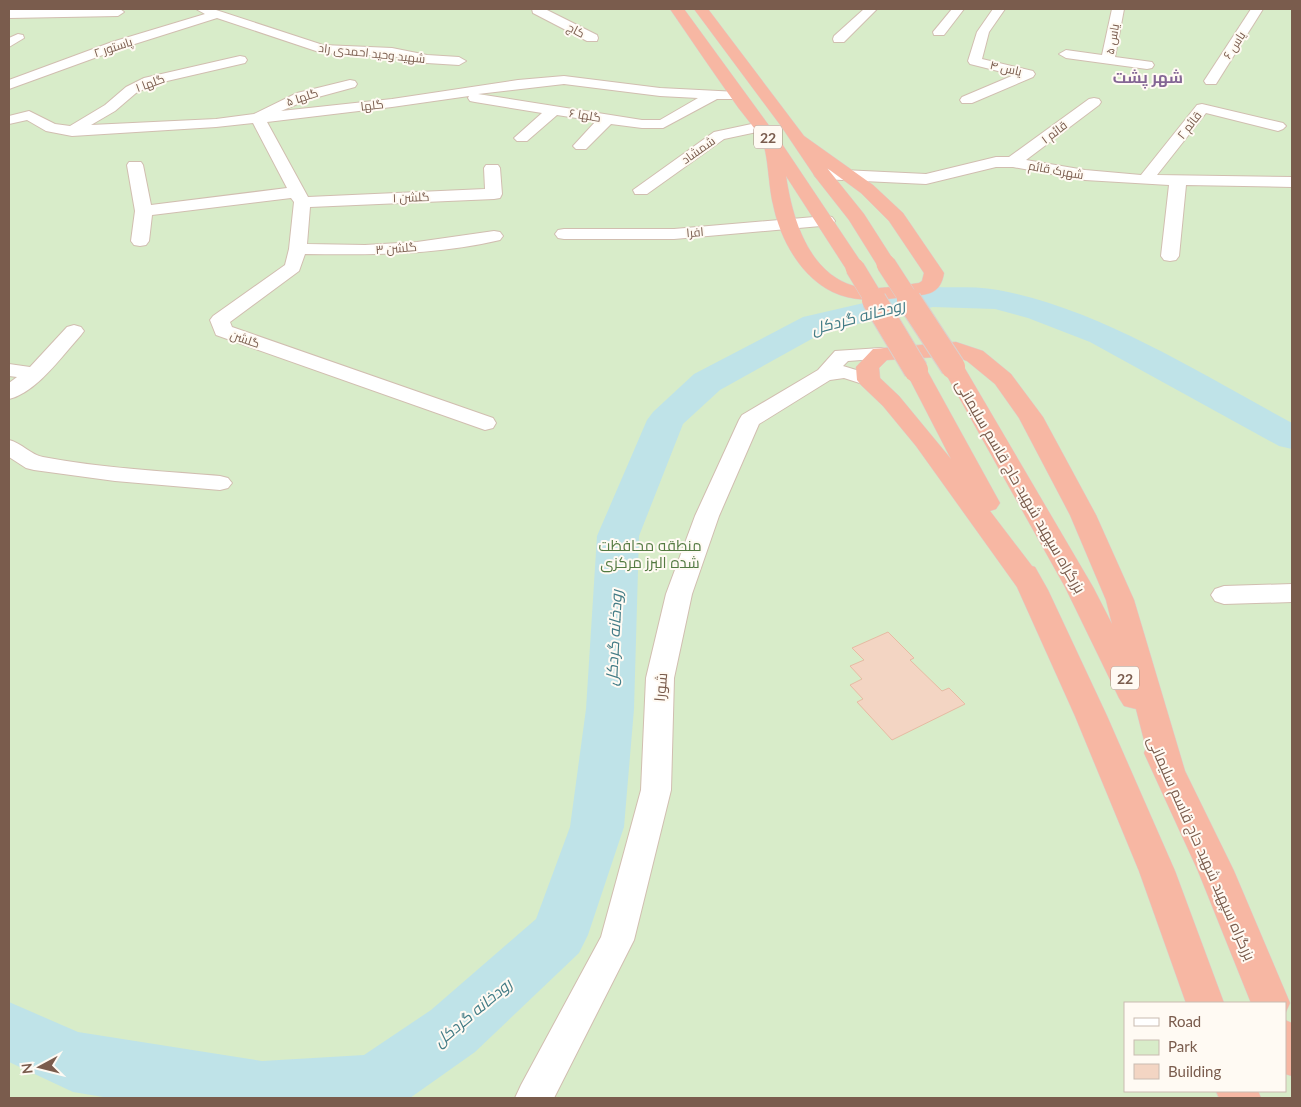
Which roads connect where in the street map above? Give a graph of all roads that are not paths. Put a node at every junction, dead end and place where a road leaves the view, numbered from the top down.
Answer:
1 (202, 9) edge
2 (540, 9) edge
3 (677, 9) edge
4 (701, 9) edge
5 (871, 9) edge
6 (958, 9) edge
7 (999, 9) edge
8 (1118, 9) edge
9 (1258, 9) edge
10 (118, 12) dead end
11 (9, 14) edge
12 (218, 14) junction
13 (939, 32) dead end
14 (592, 38) dead end
15 (839, 39) dead end
16 (1066, 54) dead end
17 (240, 60) dead end
18 (1108, 60) junction
19 (459, 61) dead end
20 (1147, 65) dead end
21 (1210, 81) dead end
22 (350, 84) dead end
23 (9, 85) edge
24 (450, 94) junction
25 (714, 95) junction
26 (738, 96) junction
27 (967, 100) dead end
28 (1094, 102) dead end
29 (554, 110) junction
30 (258, 118) junction
31 (608, 118) junction
32 (9, 120) edge
33 (1278, 126) dead end
34 (72, 131) junction
35 (767, 135) junction
36 (522, 138) dead end
37 (798, 139) junction
38 (581, 146) dead end
39 (1013, 162) junction
40 (135, 165) dead end
41 (492, 168) dead end
42 (822, 174) junction
43 (848, 176) junction
44 (1145, 180) junction
45 (1178, 181) junction
46 (1292, 182) edge
47 (641, 190) dead end
48 (299, 197) junction
49 (144, 211) junction
50 (826, 221) junction
51 (787, 224) junction
52 (564, 234) dead end
53 (494, 236) dead end
54 (140, 241) dead end
55 (298, 249) junction
56 (1170, 256) dead end
57 (74, 332) dead end
58 (881, 354) junction
59 (9, 370) edge
60 (35, 374) junction
61 (825, 374) junction
62 (869, 380) junction
63 (9, 393) edge
64 (485, 423) dead end
65 (9, 447) edge
66 (220, 484) dead end
67 (1034, 590) junction
68 (1292, 594) edge
69 (1224, 596) dead end
70 (1168, 770) junction
71 (1205, 1002) edge
72 (1270, 1002) edge
73 (1286, 1041) edge
74 (1292, 1057) edge
75 (534, 1098) edge

1 - 12 street, شهید وحید احمدی راد
2 - 14 street, کاج
3 - 26 highway, 22
4 - 37 highway, بزرگراه سپهبد شهید حاج قاسم سلیمانی / 22
5 - 15 street
6 - 13 street
7 - 27 street, یاس ۴
8 - 18 street, یاس ۵
9 - 21 street, یاس ۶
10 - 11 street
12 - 19 street, شهید وحید احمدی راد
12 - 23 street, پاستور ۲
16 - 18 street
17 - 34 street, گلها ۱
18 - 20 street, یاس ۵
22 - 30 street, گلها ۵
24 - 25 street, گلها
24 - 29 street, گلها ۶
24 - 30 street, گلها
25 - 26 street, گلها
25 - 31 street, گلها ۶
26 - 35 highway, 22
28 - 39 street, قائم ۱
29 - 31 street, گلها ۶
29 - 36 street
30 - 34 street, گلها
30 - 48 street
31 - 38 street
32 - 34 street, گلها
33 - 44 street, قائم ۲
35 - 47 street, شمشاد
35 - 50 highway, 22
35 - 51 highway
37 - 42 highway, بزرگراه سپهبد شهید حاج قاسم سلیمانی / 22
37 - 43 highway
39 - 43 street, شهرک قائم
39 - 44 street, شهرک قائم
40 - 49 street
41 - 48 street, گلشن ۱
42 - 43 street, شهرک قائم
42 - 70 highway, بزرگراه سپهبد شهید حاج قاسم سلیمانی / 22, bridge
43 - 51 highway
44 - 45 street, شهرک قائم
45 - 46 street, شهرک قائم
45 - 56 street
48 - 49 street
48 - 55 street, گلشن
49 - 54 street
50 - 51 street, افرا
50 - 67 highway, 22, bridge
51 - 52 street, افرا
53 - 55 street, گلشن ۳
55 - 64 street, گلشن
57 - 60 street
58 - 61 street, شورا
58 - 62 highway
58 - 70 highway
59 - 60 street
60 - 63 street
61 - 62 street
61 - 75 street, شورا
62 - 67 highway
65 - 66 street
67 - 71 highway, 22
68 - 69 street
70 - 72 highway, بزرگراه سپهبد شهید حاج قاسم سلیمانی / 22
73 - 74 highway

